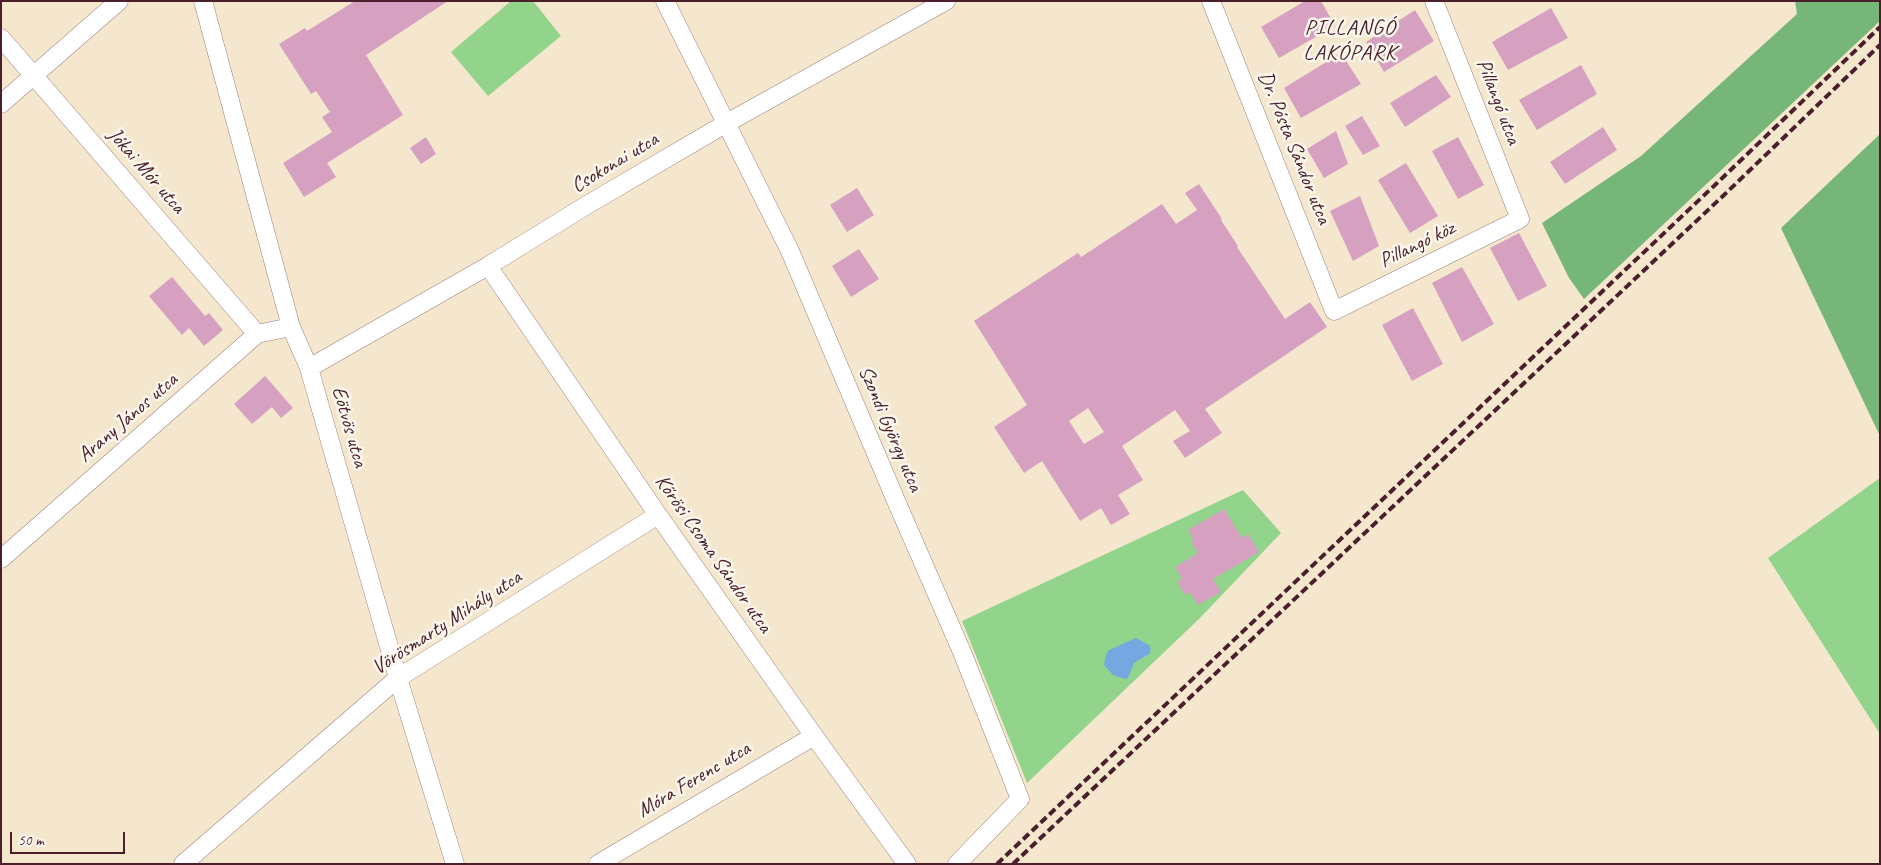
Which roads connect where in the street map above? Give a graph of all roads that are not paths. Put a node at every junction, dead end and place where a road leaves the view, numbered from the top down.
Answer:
1 (118, 1) edge
2 (203, 1) edge
3 (665, 1) edge
4 (946, 1) edge
5 (1212, 1) edge
6 (1434, 1) edge
7 (1, 38) edge
8 (34, 76) junction
9 (1, 104) edge
10 (725, 124) junction
11 (1520, 219) joint
12 (488, 266) junction
13 (1334, 311) joint
14 (291, 327) junction
15 (257, 334) junction
16 (309, 368) junction
17 (658, 515) junction
18 (1, 559) edge
19 (398, 678) junction
20 (814, 736) junction
21 (183, 864) edge
22 (455, 864) edge
23 (598, 864) edge
24 (908, 864) edge
25 (957, 864) edge

1 - 8 street
2 - 14 street, Eötvös utca
3 - 10 street, Szondi György utca
4 - 10 street, Csokonai utca
5 - 13 street, Dr. Pósta Sándor utca
6 - 11 street, Pillangó utca
7 - 8 street, Jókai Mór utca
8 - 9 street
8 - 15 street, Jókai Mór utca
10 - 12 street, Csokonai utca
10 - 25 street, Szondi György utca
11 - 13 street, Pillangó köz
12 - 16 street, Csokonai utca
12 - 17 street, Kőrösi Csoma Sándor utca
14 - 15 street, Arany János utca
14 - 16 street, Eötvös utca
15 - 18 street, Arany János utca
16 - 19 street, Eötvös utca
17 - 19 street, Vörösmarty Mihály utca
17 - 20 street, Kőrösi Csoma Sándor utca
19 - 21 street, Vörösmarty Mihály utca
19 - 22 street, Eötvös utca
20 - 23 street, Móra Ferenc utca
20 - 24 street, Kőrösi Csoma Sándor utca

